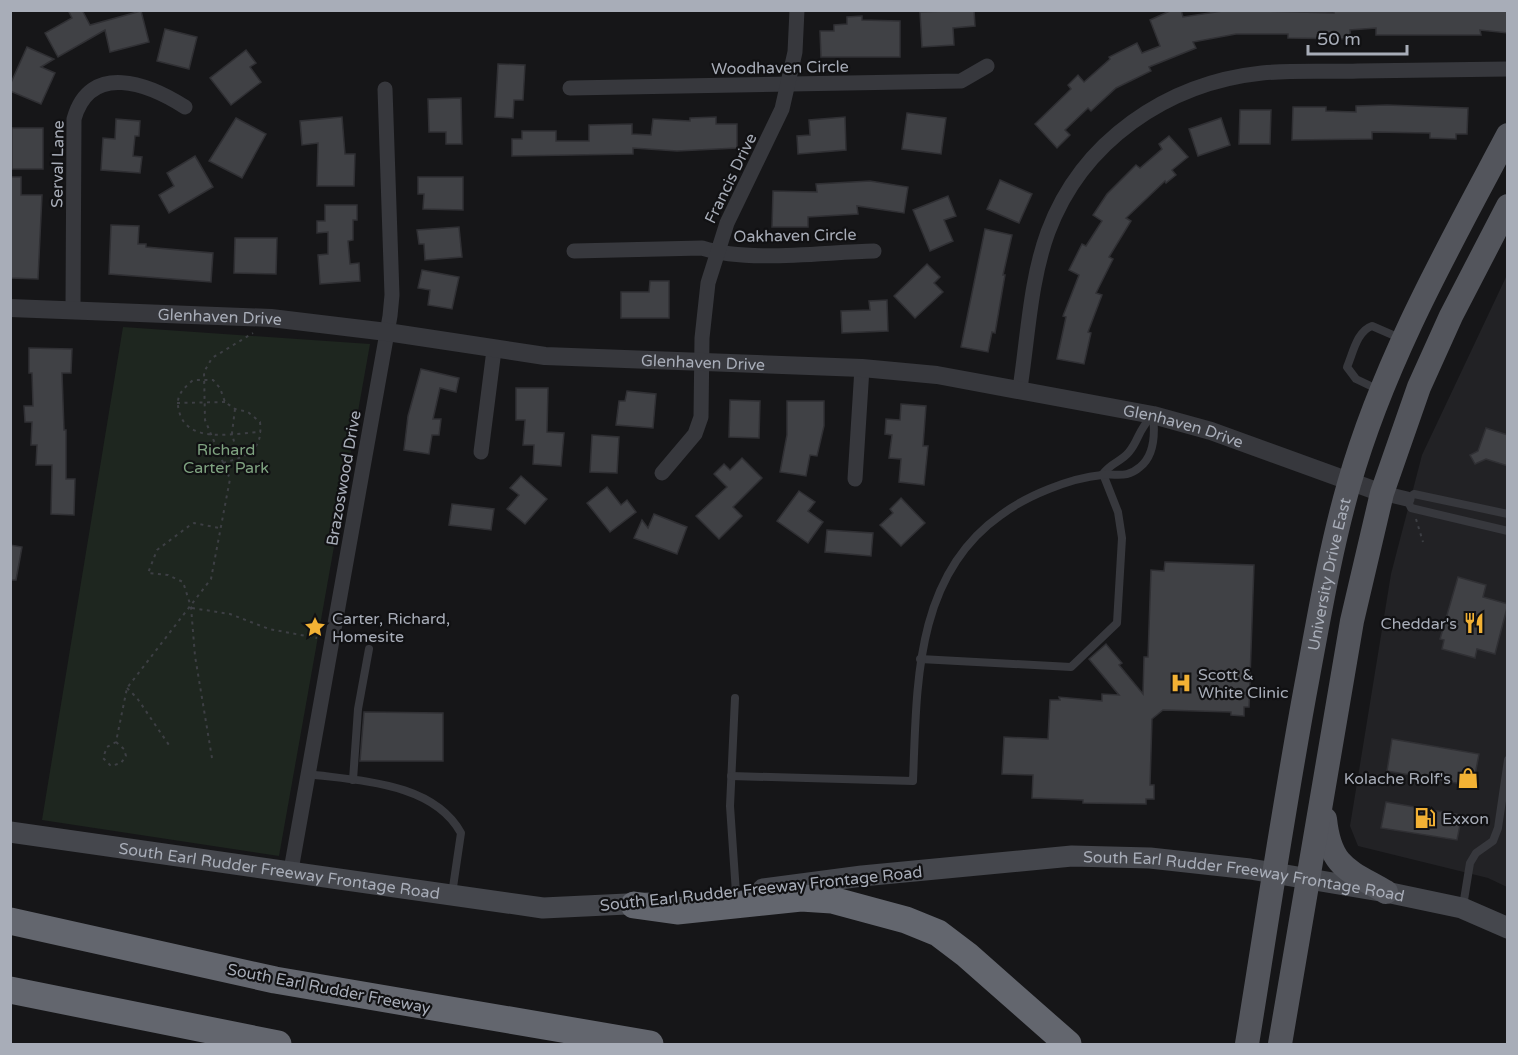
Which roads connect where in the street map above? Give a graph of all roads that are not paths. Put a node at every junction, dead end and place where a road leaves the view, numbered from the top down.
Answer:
1 (798, 10) edge
2 (987, 66) dead end
3 (1508, 69) edge
4 (788, 85) junction
5 (570, 88) dead end
6 (385, 89) dead end
7 (185, 107) dead end
8 (1508, 135) edge
9 (1508, 206) edge
10 (874, 250) dead end
11 (574, 251) dead end
12 (717, 253) junction
13 (10, 308) edge
14 (74, 308) junction
15 (387, 332) junction
16 (1403, 340) junction
17 (494, 350) junction
18 (704, 362) junction
19 (862, 368) junction
20 (1020, 388) junction
21 (1382, 391) junction
22 (1153, 415) junction
23 (481, 452) dead end
24 (662, 472) dead end
25 (1103, 474) junction
26 (855, 479) dead end
27 (1349, 483) junction
28 (1382, 493) junction
29 (1407, 499) junction
30 (1508, 513) edge
31 (1508, 531) edge
32 (369, 649) dead end
33 (920, 658) junction
34 (735, 698) dead end
35 (1508, 760) edge
36 (308, 774) junction
37 (731, 776) junction
38 (353, 780) junction
39 (1323, 788) junction
40 (10, 832) edge
41 (291, 870) junction
42 (1273, 872) junction
43 (1308, 878) junction
44 (1386, 892) junction
45 (736, 893) junction
46 (452, 897) junction
47 (634, 905) junction
48 (1462, 908) junction
49 (10, 921) edge
50 (1508, 928) edge
51 (10, 990) edge
52 (278, 1044) edge
53 (650, 1044) edge
54 (1068, 1044) edge
55 (1247, 1044) edge
56 (1280, 1044) edge

1 - 4 street, Francis Drive
2 - 4 street, Woodhaven Circle
3 - 20 street
4 - 5 street, Woodhaven Circle
4 - 12 street, Francis Drive
6 - 15 street, Brazoswood Drive
7 - 14 street, Serval Lane
8 - 16 main road, University Drive East
9 - 28 main road, University Drive East
10 - 12 street, Oakhaven Circle
11 - 12 street, Oakhaven Circle
12 - 18 street, Francis Drive
13 - 14 street, Glenhaven Drive
14 - 15 street, Glenhaven Drive
15 - 17 street, Glenhaven Drive
15 - 36 street, Brazoswood Drive
16 - 21 main road, University Drive East
16 - 21 lane
17 - 18 street, Glenhaven Drive
17 - 23 street
18 - 19 street, Glenhaven Drive
18 - 24 street, Francis Drive
19 - 20 street, Glenhaven Drive
19 - 26 street
20 - 22 street, Glenhaven Drive
21 - 27 main road, University Drive East
22 - 25 lane
22 - 25 lane
22 - 27 street, Glenhaven Drive
25 - 33 lane
25 - 33 lane
27 - 28 street, Glenhaven Drive
27 - 42 main road, University Drive East
28 - 29 street
28 - 39 main road, University Drive East
29 - 30 lane
29 - 31 lane
32 - 38 lane
33 - 37 lane
34 - 37 lane
35 - 48 lane
36 - 38 lane
36 - 41 street, Brazoswood Drive
37 - 45 lane
38 - 46 lane
39 - 43 main road, University Drive East
39 - 44 main road
40 - 41 main road, South Earl Rudder Freeway Frontage Road
41 - 46 main road, South Earl Rudder Freeway Frontage Road
42 - 43 main road, South Earl Rudder Freeway Frontage Road
42 - 45 main road, South Earl Rudder Freeway Frontage Road
42 - 55 main road, University Drive East
43 - 44 main road, South Earl Rudder Freeway Frontage Road
43 - 56 main road, University Drive East
44 - 48 main road, South Earl Rudder Freeway Frontage Road
45 - 47 main road, South Earl Rudder Freeway Frontage Road
46 - 47 main road, South Earl Rudder Freeway Frontage Road
47 - 54 highway
48 - 50 main road, South Earl Rudder Freeway Frontage Road
49 - 53 highway, South Earl Rudder Freeway
51 - 52 highway

